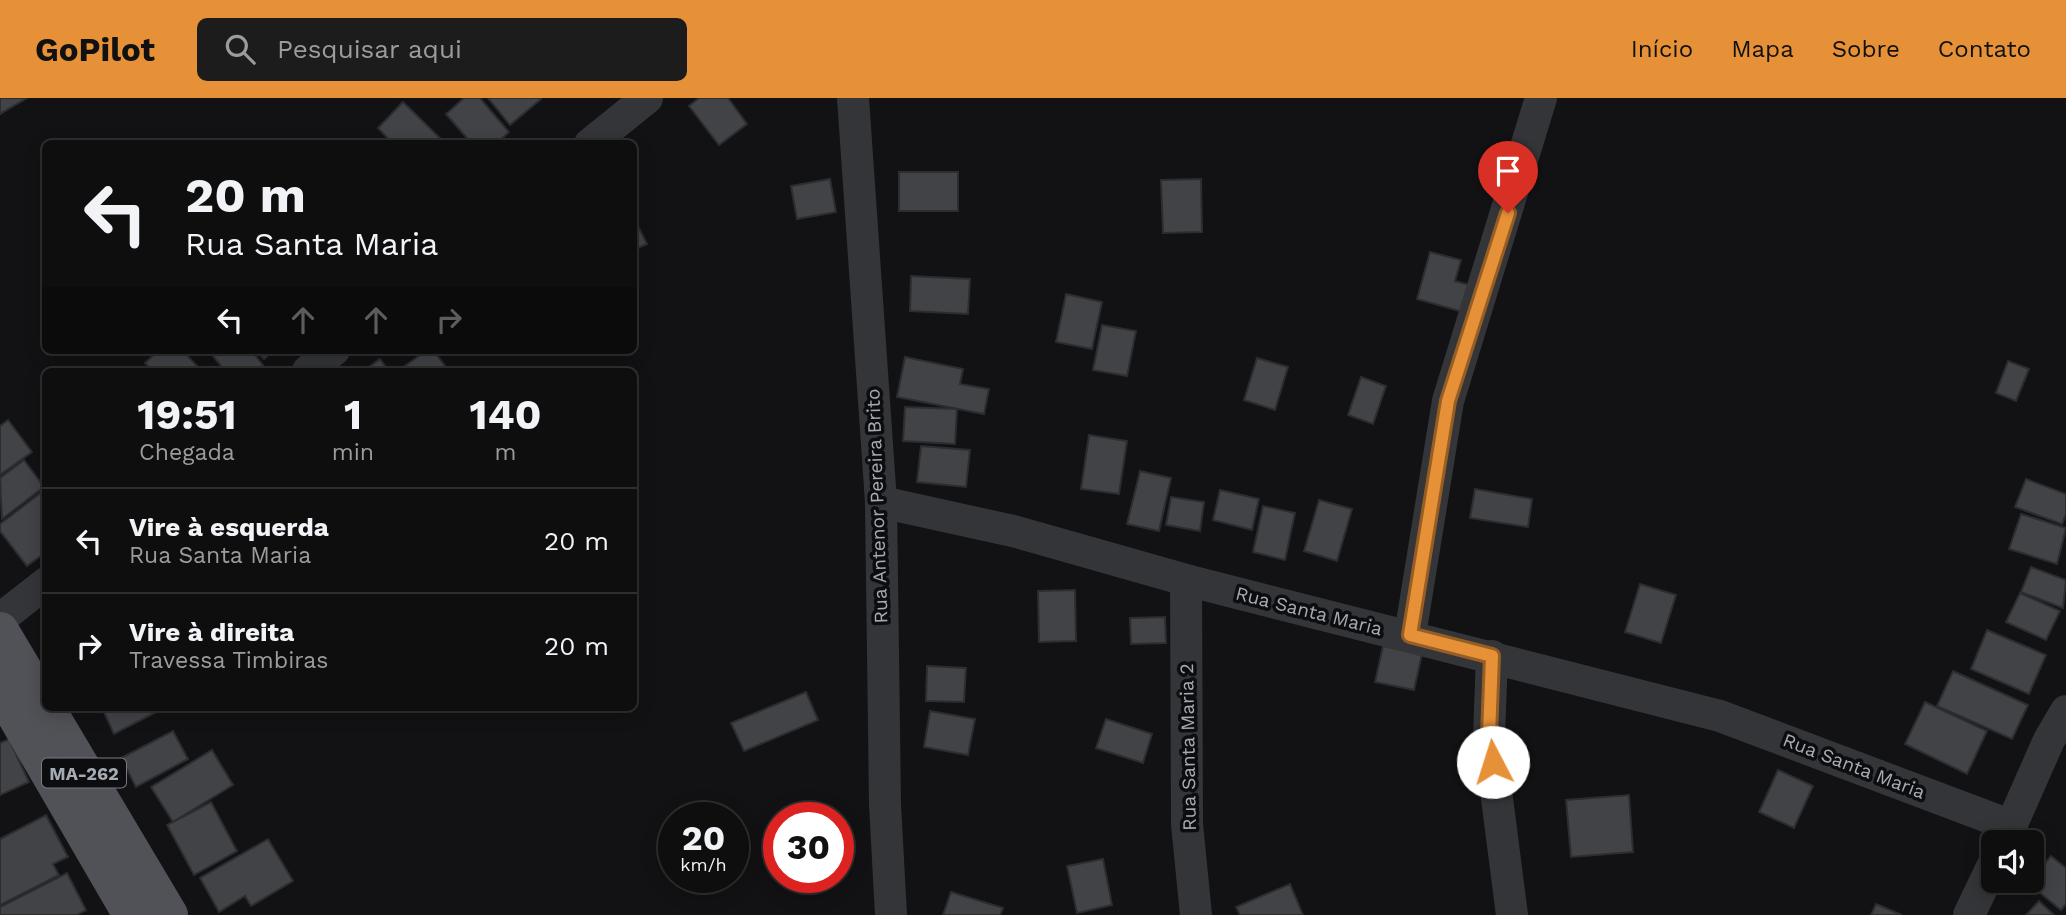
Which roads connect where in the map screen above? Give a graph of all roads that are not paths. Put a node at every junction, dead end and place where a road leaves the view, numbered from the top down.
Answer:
1 (647, 98) edge
2 (853, 98) edge
3 (1541, 98) edge
4 (595, 140) edge
5 (329, 354) edge
6 (312, 368) edge
7 (881, 502) junction
8 (1186, 580) junction
9 (42, 586) edge
10 (0, 619) edge
11 (0, 631) edge
12 (1410, 635) junction
13 (1492, 656) junction
14 (0, 688) edge
15 (2066, 711) edge
16 (1998, 830) edge
17 (2010, 830) edge
18 (1981, 890) edge
19 (130, 891) edge
20 (169, 915) edge
21 (891, 915) edge
22 (1196, 915) edge
23 (1512, 915) edge
24 (1969, 915) edge

1 - 4 street
2 - 7 street, Rua Antenor Pereira Brito
3 - 12 street
5 - 6 street
7 - 8 street, Rua Santa Maria
7 - 21 street, Rua Antenor Pereira Brito
8 - 12 street, Rua Santa Maria
8 - 22 street, Rua Santa Maria 2
9 - 10 street
11 - 19 main road, MA-262
12 - 13 street, Rua Santa Maria
13 - 16 street, Rua Santa Maria
13 - 23 street
14 - 19 main road, MA-262
15 - 17 street
18 - 24 street
19 - 20 main road, MA-262

